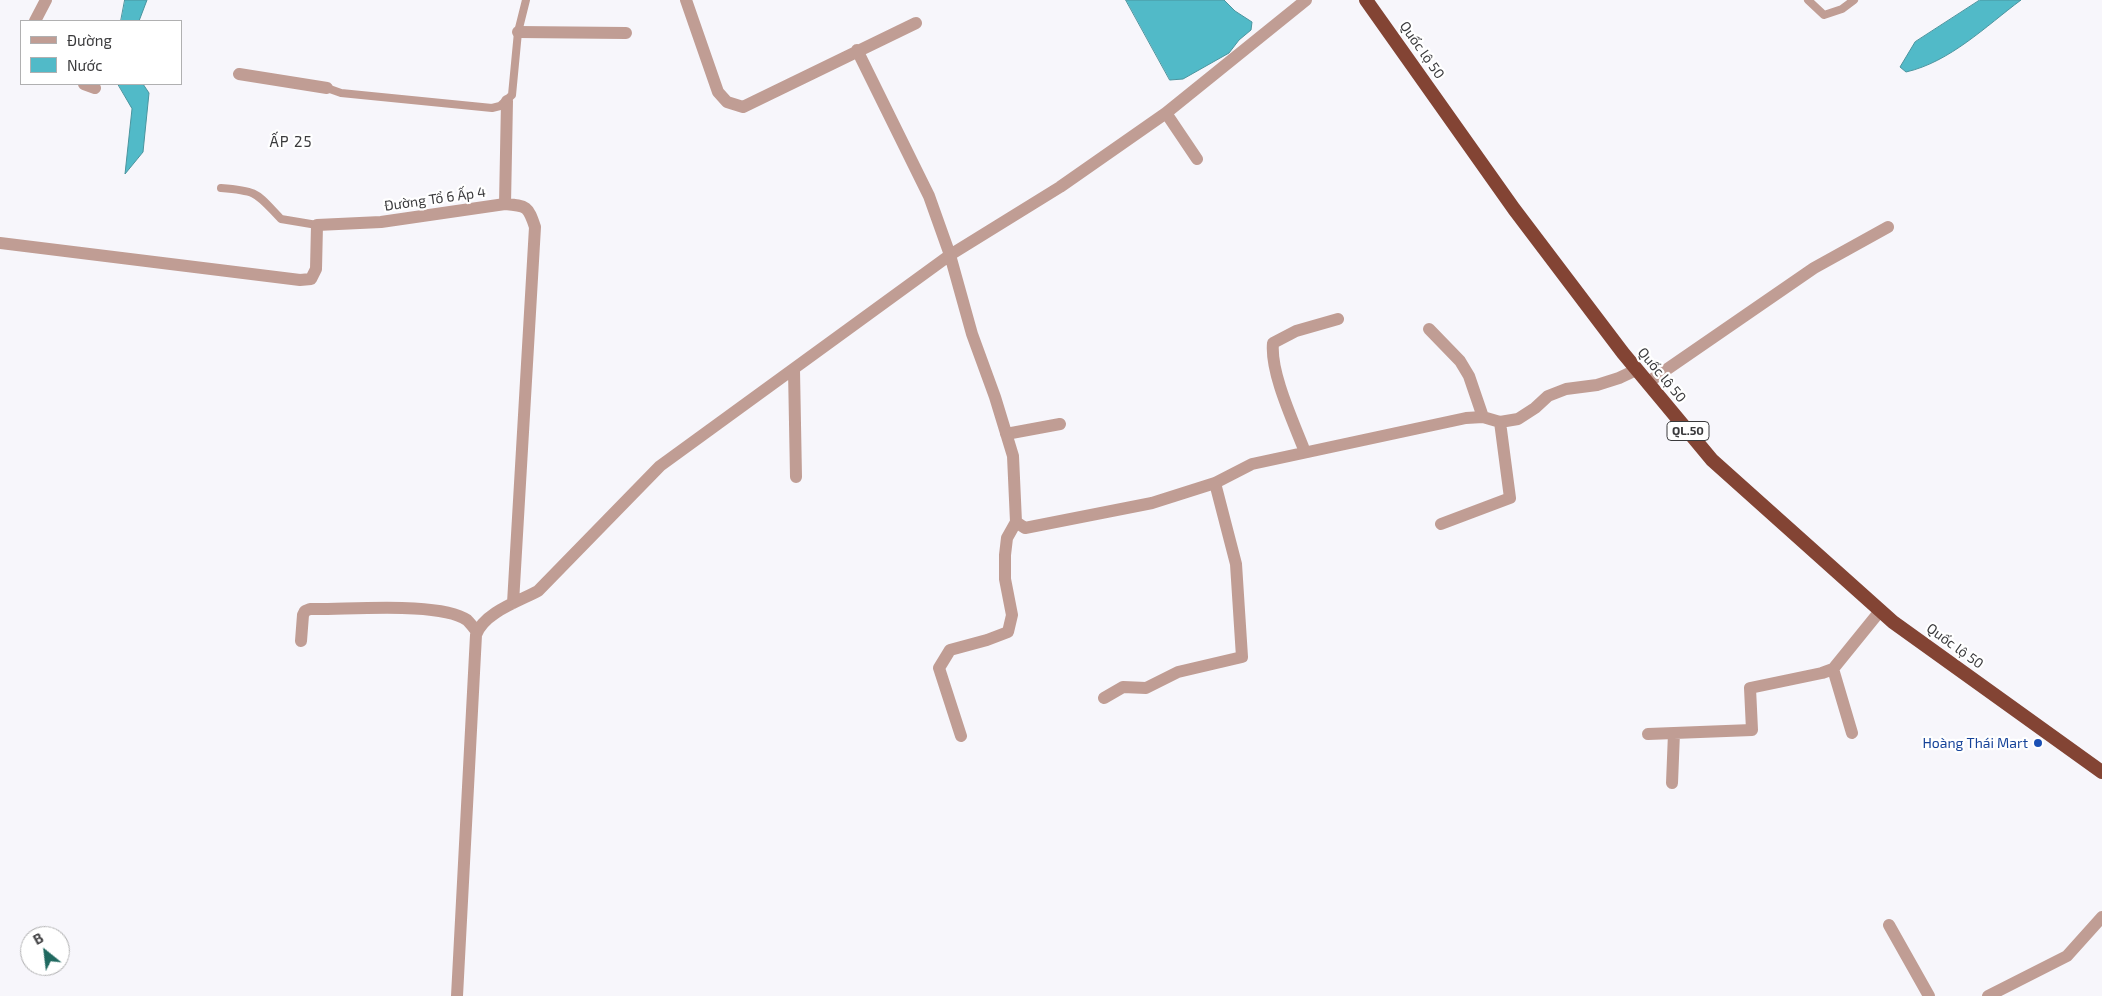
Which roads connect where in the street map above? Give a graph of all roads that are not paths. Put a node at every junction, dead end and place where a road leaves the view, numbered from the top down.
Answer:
1 (46, 0) edge
2 (526, 0) edge
3 (686, 0) edge
4 (1306, 0) edge
5 (1366, 0) edge
6 (1808, 0) edge
7 (1854, 0) edge
8 (36, 20) edge
9 (916, 23) dead end
10 (518, 32) junction
11 (626, 33) dead end
12 (857, 50) junction
13 (239, 74) dead end
14 (327, 88) joint
15 (507, 101) junction
16 (1166, 113) junction
17 (1197, 159) dead end
18 (221, 188) dead end
19 (505, 204) junction
20 (317, 225) junction
21 (1888, 227) dead end
22 (0, 243) edge
23 (950, 255) junction
24 (1338, 319) dead end
25 (1429, 329) dead end
26 (794, 370) junction
27 (1636, 370) junction
28 (1647, 383) junction
29 (1483, 417) junction
30 (1500, 422) junction
31 (1060, 424) dead end
32 (1006, 434) junction
33 (1305, 452) junction
34 (796, 477) dead end
35 (1215, 482) junction
36 (1016, 522) junction
37 (1441, 524) dead end
38 (513, 604) junction
39 (1880, 611) junction
40 (477, 632) junction
41 (301, 641) dead end
42 (1833, 669) junction
43 (1104, 698) dead end
44 (1674, 733) junction
45 (1852, 733) dead end
46 (1648, 734) dead end
47 (961, 736) dead end
48 (2102, 772) edge
49 (1672, 783) dead end
50 (2102, 917) edge
51 (1889, 925) dead end
52 (457, 996) edge
53 (1929, 996) edge
54 (1988, 996) edge

1 - 8 street
2 - 10 lane
3 - 12 street
4 - 16 street
5 - 27 highway, Quốc lộ 50 / QL.50
6 - 7 lane
9 - 12 street
10 - 11 street
10 - 15 lane
12 - 23 street
13 - 14 street
14 - 15 lane
15 - 19 street
16 - 17 street
16 - 23 street
18 - 20 lane
19 - 20 street, Đường Tổ 6 Ấp 4
19 - 38 street, Đường Tổ 6 Ấp 4
20 - 22 street
21 - 28 street
23 - 26 street
23 - 32 street
24 - 33 street
25 - 29 street
26 - 34 street
26 - 38 street
27 - 28 highway, Quốc lộ 50 / QL.50
27 - 30 street
28 - 39 highway, Quốc lộ 50 / QL.50
29 - 30 street
29 - 33 street
30 - 37 street
31 - 32 street
32 - 36 street
33 - 35 street
35 - 36 street
35 - 43 street
36 - 47 street
38 - 40 street
39 - 42 street
39 - 48 highway, Quốc lộ 50 / QL.50
40 - 41 street
40 - 52 street
42 - 44 street
42 - 45 street
44 - 46 street
44 - 49 street
50 - 54 street
51 - 53 street

